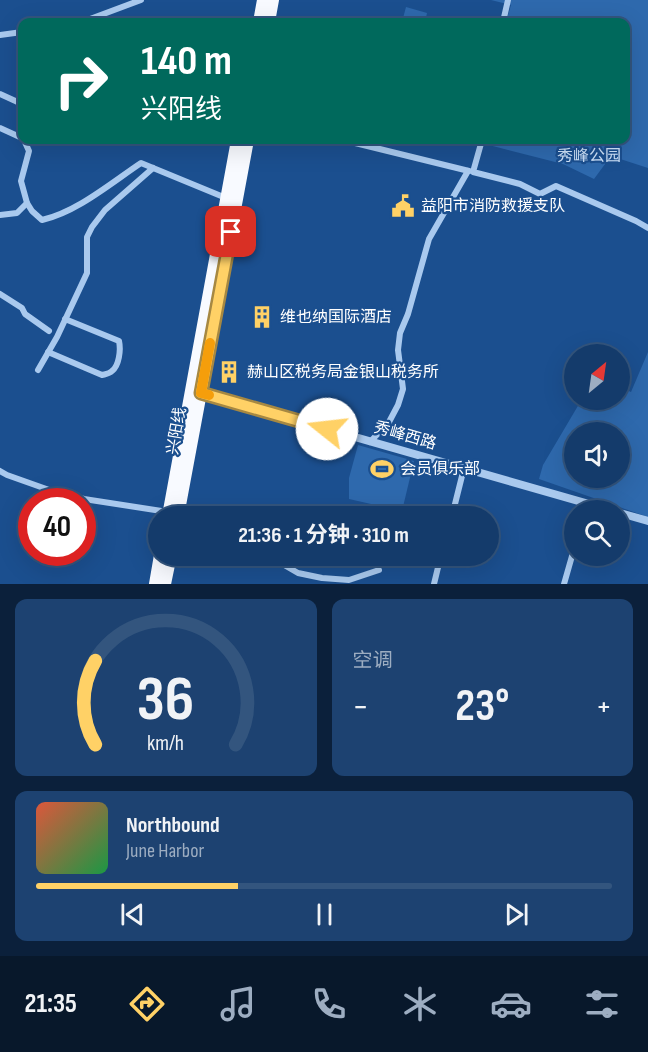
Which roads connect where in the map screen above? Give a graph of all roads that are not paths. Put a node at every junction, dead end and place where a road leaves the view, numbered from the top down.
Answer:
1 (141, 0) edge
2 (263, 0) edge
3 (273, 0) edge
4 (508, 0) edge
5 (127, 3) edge
6 (91, 18) edge
7 (260, 18) edge
8 (270, 18) edge
9 (504, 18) edge
10 (18, 32) edge
11 (0, 34) edge
12 (0, 94) edge
13 (18, 102) edge
14 (0, 128) edge
15 (18, 137) edge
16 (26, 144) edge
17 (236, 144) edge
18 (247, 144) edge
19 (360, 144) edge
20 (481, 144) edge
21 (153, 168) junction
22 (471, 172) junction
23 (226, 199) junction
24 (27, 203) junction
25 (0, 215) edge
26 (648, 228) edge
27 (0, 294) edge
28 (66, 319) junction
29 (49, 331) dead end
30 (48, 352) junction
31 (38, 370) dead end
32 (196, 392) junction
33 (370, 441) junction
34 (464, 468) junction
35 (0, 471) edge
36 (564, 500) edge
37 (173, 506) edge
38 (454, 506) edge
39 (148, 511) edge
40 (630, 516) edge
41 (648, 521) edge
42 (158, 566) edge
43 (169, 566) edge
44 (286, 566) edge
45 (438, 566) edge
46 (569, 566) edge
47 (379, 570) dead end
48 (155, 584) edge
49 (165, 584) edge
50 (434, 584) edge
51 (564, 584) edge

1 - 5 street
2 - 7 highway
3 - 8 highway
4 - 9 street
5 - 6 street
10 - 11 street
12 - 13 street
14 - 15 street
16 - 24 street
17 - 23 highway, 兴阳线
18 - 32 highway, 兴阳线
19 - 22 street
20 - 22 street
21 - 23 street
21 - 24 street
21 - 28 street
22 - 26 street
22 - 33 street
23 - 32 highway, 兴阳线
24 - 25 street
27 - 29 street
28 - 30 street
28 - 30 street
30 - 31 street
32 - 33 street, 秀峰西路
32 - 37 highway, 兴阳线
33 - 34 street, 秀峰西路
34 - 36 street, 秀峰西路
34 - 38 street
35 - 39 street
40 - 41 street
42 - 48 highway
43 - 49 highway
44 - 47 street
45 - 50 street
46 - 51 street

